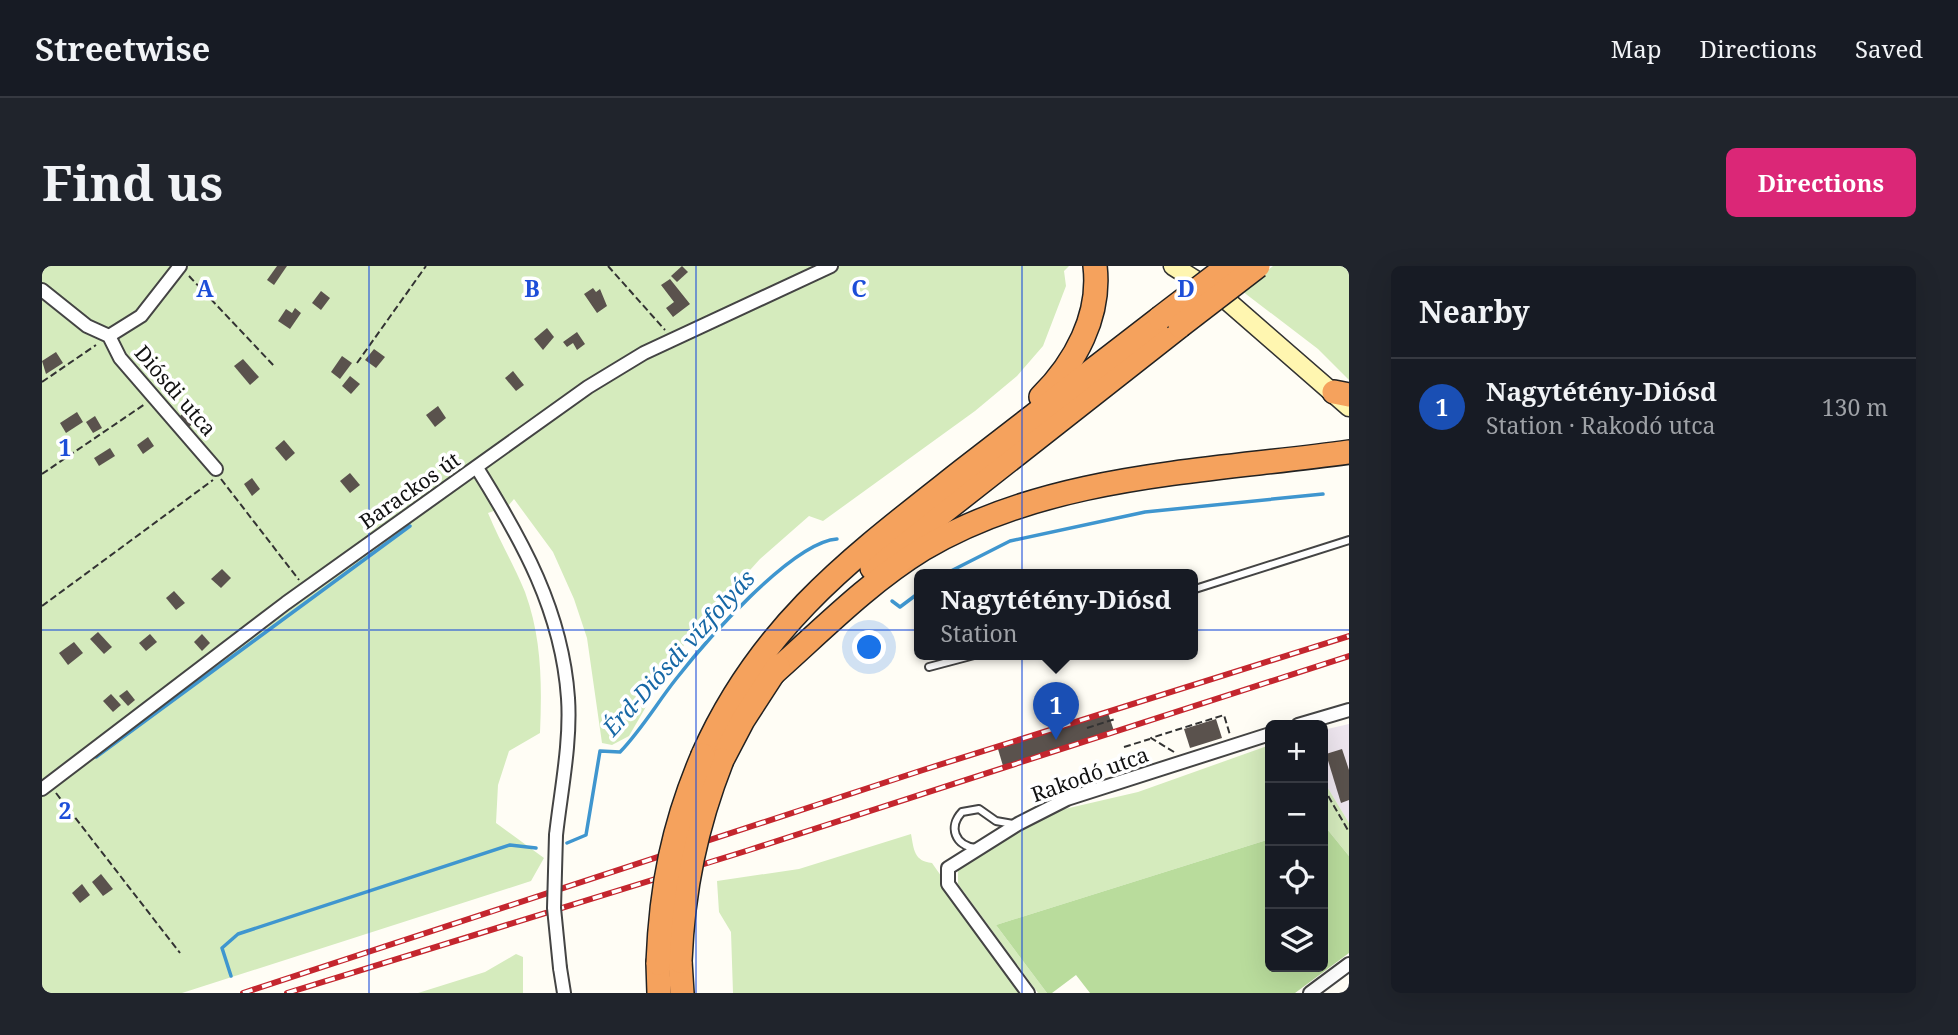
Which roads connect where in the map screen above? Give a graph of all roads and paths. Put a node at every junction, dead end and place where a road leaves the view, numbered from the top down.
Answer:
1 (180, 266) edge
2 (426, 266) edge
3 (608, 266) edge
4 (1173, 266) edge
5 (1228, 266) edge
6 (1258, 266) edge
7 (830, 267) edge
8 (1095, 269) edge
9 (190, 276) dead end
10 (42, 290) edge
11 (1170, 322) junction
12 (109, 336) junction
13 (672, 339) junction
14 (357, 363) dead end
15 (275, 367) dead end
16 (42, 382) edge
17 (155, 397) junction
18 (1344, 398) edge
19 (1349, 453) edge
20 (979, 458) junction
21 (477, 468) junction
22 (217, 472) junction
23 (42, 474) edge
24 (1349, 540) edge
25 (1198, 588) edge
26 (305, 589) junction
27 (42, 606) edge
28 (955, 660) edge
29 (929, 667) dead end
30 (768, 678) junction
31 (1349, 710) edge
32 (1115, 719) dead end
33 (1315, 720) edge
34 (1087, 727) dead end
35 (1265, 736) edge
36 (1151, 738) junction
37 (1233, 746) junction
38 (1124, 747) dead end
39 (713, 757) junction
40 (1187, 760) junction
41 (45, 786) edge
42 (1328, 796) edge
43 (1018, 824) junction
44 (1349, 832) edge
45 (979, 847) junction
46 (180, 953) dead end
47 (669, 962) junction
48 (1349, 964) edge
49 (564, 993) edge
50 (659, 993) edge
51 (682, 993) edge
52 (1028, 993) edge
53 (1310, 993) edge

1 - 12 street, Diósdi utca
2 - 14 path
3 - 13 path
4 - 18 street
5 - 11 highway, bridge
6 - 11 highway, bridge
7 - 13 street, Barackos út
8 - 20 highway
9 - 15 path
10 - 12 street, Diósdi utca
11 - 20 highway
11 - 30 highway
12 - 16 path
12 - 17 street, Diósdi utca
13 - 21 street, Barackos út
17 - 22 street, Diósdi utca
17 - 23 path
19 - 30 highway
20 - 39 highway
21 - 26 street, Barackos út
21 - 49 street, bridge
22 - 26 path
22 - 27 path
24 - 25 lane
26 - 41 street, Barackos út
28 - 29 lane
30 - 39 highway
31 - 33 street
32 - 34 path
35 - 37 street, Rakodó utca
36 - 37 path
36 - 38 path
36 - 40 path
37 - 40 street, Rakodó utca
39 - 47 highway, bridge
40 - 43 street, Rakodó utca
41 - 46 path
42 - 44 path
43 - 45 street, Rakodó utca
43 - 45 lane
45 - 52 street, Rakodó utca
47 - 50 highway
47 - 51 highway
48 - 53 street

